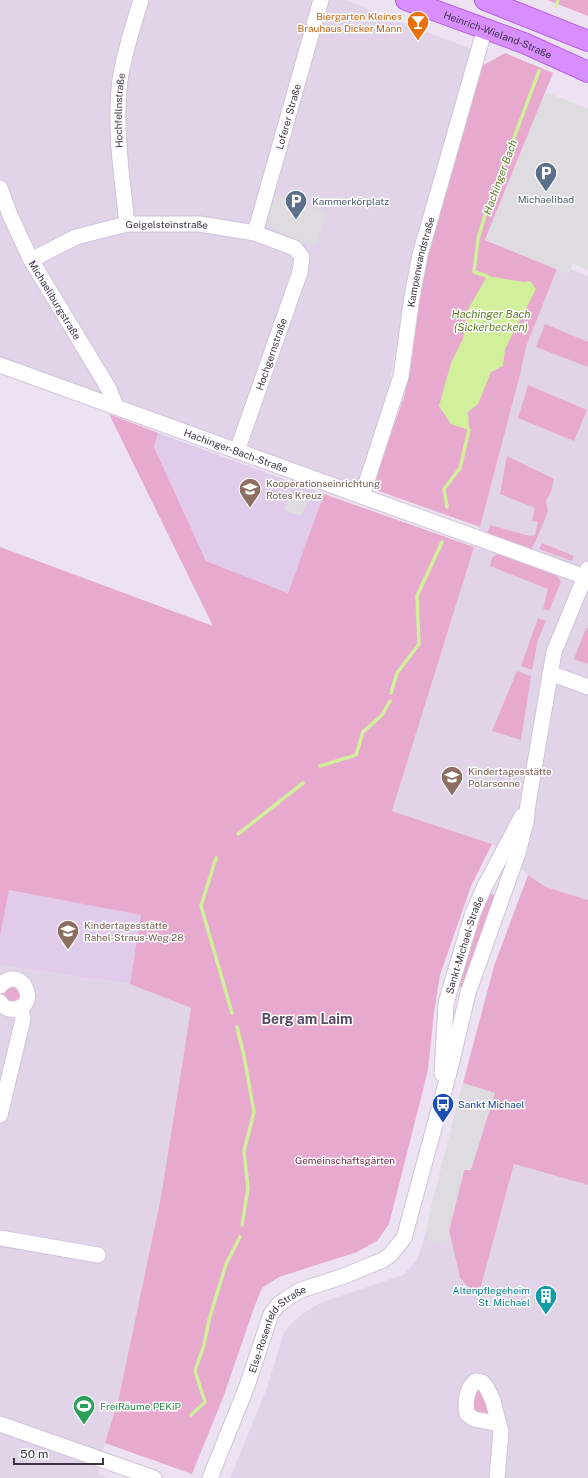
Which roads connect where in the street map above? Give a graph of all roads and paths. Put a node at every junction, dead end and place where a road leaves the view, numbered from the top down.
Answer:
1 (141, 0) edge
2 (321, 0) edge
3 (406, 0) edge
4 (485, 0) edge
5 (485, 28) junction
6 (588, 41) edge
7 (588, 72) edge
8 (0, 188) edge
9 (127, 224) junction
10 (255, 233) junction
11 (302, 257) joint
12 (31, 260) junction
13 (0, 365) edge
14 (116, 407) junction
15 (237, 451) junction
16 (362, 496) junction
17 (586, 573) edge
18 (550, 673) junction
19 (588, 687) edge
20 (528, 804) junction
21 (0, 986) edge
22 (0, 1002) edge
23 (20, 1007) junction
24 (441, 1097) junction
25 (0, 1115) edge
26 (0, 1238) edge
27 (404, 1238) joint
28 (98, 1255) dead end
29 (0, 1424) edge
30 (498, 1424) dead end
31 (154, 1478) edge
32 (210, 1478) edge
33 (498, 1478) edge

1 - 9 street, Hochfellnstraße
2 - 10 street, Loferer Straße
3 - 5 main road, Heinrich-Wieland-Straße
4 - 6 main road
5 - 7 main road, Heinrich-Wieland-Straße
5 - 16 street, Kampenwandstraße
8 - 12 street, Michaeliburgstraße
9 - 10 street, Geigelsteinstraße
9 - 12 street, Geigelsteinstraße
10 - 11 street, Geigelsteinstraße
11 - 15 street, Hochgernstraße
12 - 14 street, Michaeliburgstraße
13 - 14 street, Hachinger-Bach-Straße
14 - 15 street, Hachinger-Bach-Straße
15 - 16 street, Hachinger-Bach-Straße
16 - 17 street, Hachinger-Bach-Straße
17 - 18 street, Sankt-Michael-Straße
18 - 19 street
18 - 20 street, Sankt-Michael-Straße
20 - 24 street, Sankt-Michael-Straße
20 - 24 street, Sankt-Michael-Straße
21 - 23 street
22 - 23 street
23 - 25 street
24 - 27 street, Sankt-Michael-Straße
26 - 28 street
27 - 32 street, Else-Rosenfeld-Straße
29 - 31 street
30 - 33 street

